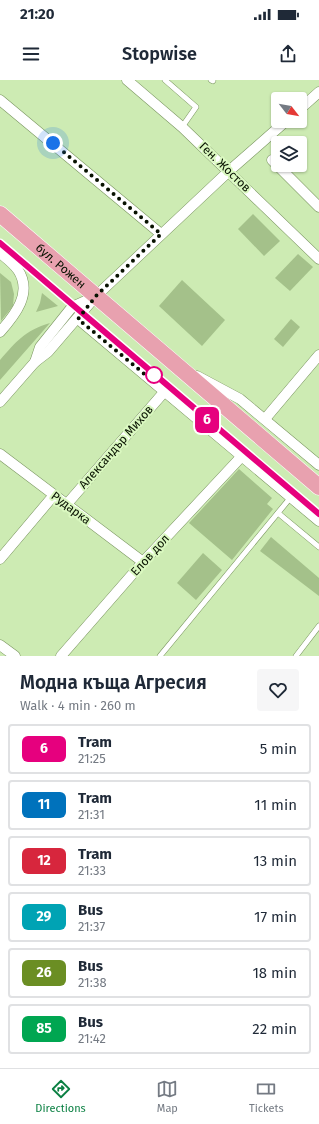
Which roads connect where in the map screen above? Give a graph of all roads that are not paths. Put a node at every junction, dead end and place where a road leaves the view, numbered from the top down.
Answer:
1 (127, 80) edge
2 (165, 80) edge
3 (319, 92) edge
4 (0, 100) edge
5 (307, 103) edge
6 (182, 127) junction
7 (278, 128) edge
8 (229, 171) junction
9 (284, 172) edge
10 (319, 207) edge
11 (0, 214) edge
12 (161, 234) junction
13 (0, 252) edge
14 (319, 259) edge
15 (96, 296) junction
16 (78, 319) junction
17 (0, 332) edge
18 (319, 355) edge
19 (35, 362) junction
20 (176, 365) junction
21 (164, 391) junction
22 (1, 397) edge
23 (265, 419) junction
24 (0, 454) edge
25 (242, 456) junction
26 (319, 466) edge
27 (319, 487) edge
28 (54, 495) junction
29 (291, 497) junction
30 (67, 504) junction
31 (278, 513) junction
32 (319, 521) edge
33 (319, 547) edge
34 (0, 559) edge
35 (143, 562) junction
36 (319, 626) edge
37 (0, 645) edge
38 (15, 656) edge
39 (61, 656) edge
40 (160, 656) edge
41 (296, 656) edge

1 - 6 street, Ген. Жостов
2 - 6 lane
3 - 5 street
4 - 12 street
6 - 8 street, Ген. Жостов
7 - 8 street
8 - 12 street
8 - 14 street, Ген. Жостов
9 - 10 street
11 - 15 main road, бул. Рожен
12 - 15 street
13 - 17 street
15 - 16 street
15 - 19 street
15 - 20 main road, бул. Рожен
16 - 19 street
16 - 21 street
18 - 23 street
19 - 22 street
20 - 23 street, бул. Рожен
20 - 27 main road, бул. Рожен
21 - 25 street
21 - 30 street, Александър Михов
23 - 26 street, бул. Рожен
24 - 28 street, Рударка
25 - 29 street
25 - 35 street, Елов дол
28 - 30 street, Рударка
28 - 34 street
29 - 31 lane
29 - 32 street
30 - 35 street, Рударка
31 - 33 lane
31 - 40 lane
35 - 39 street, Елов дол
36 - 41 lane
37 - 38 street

